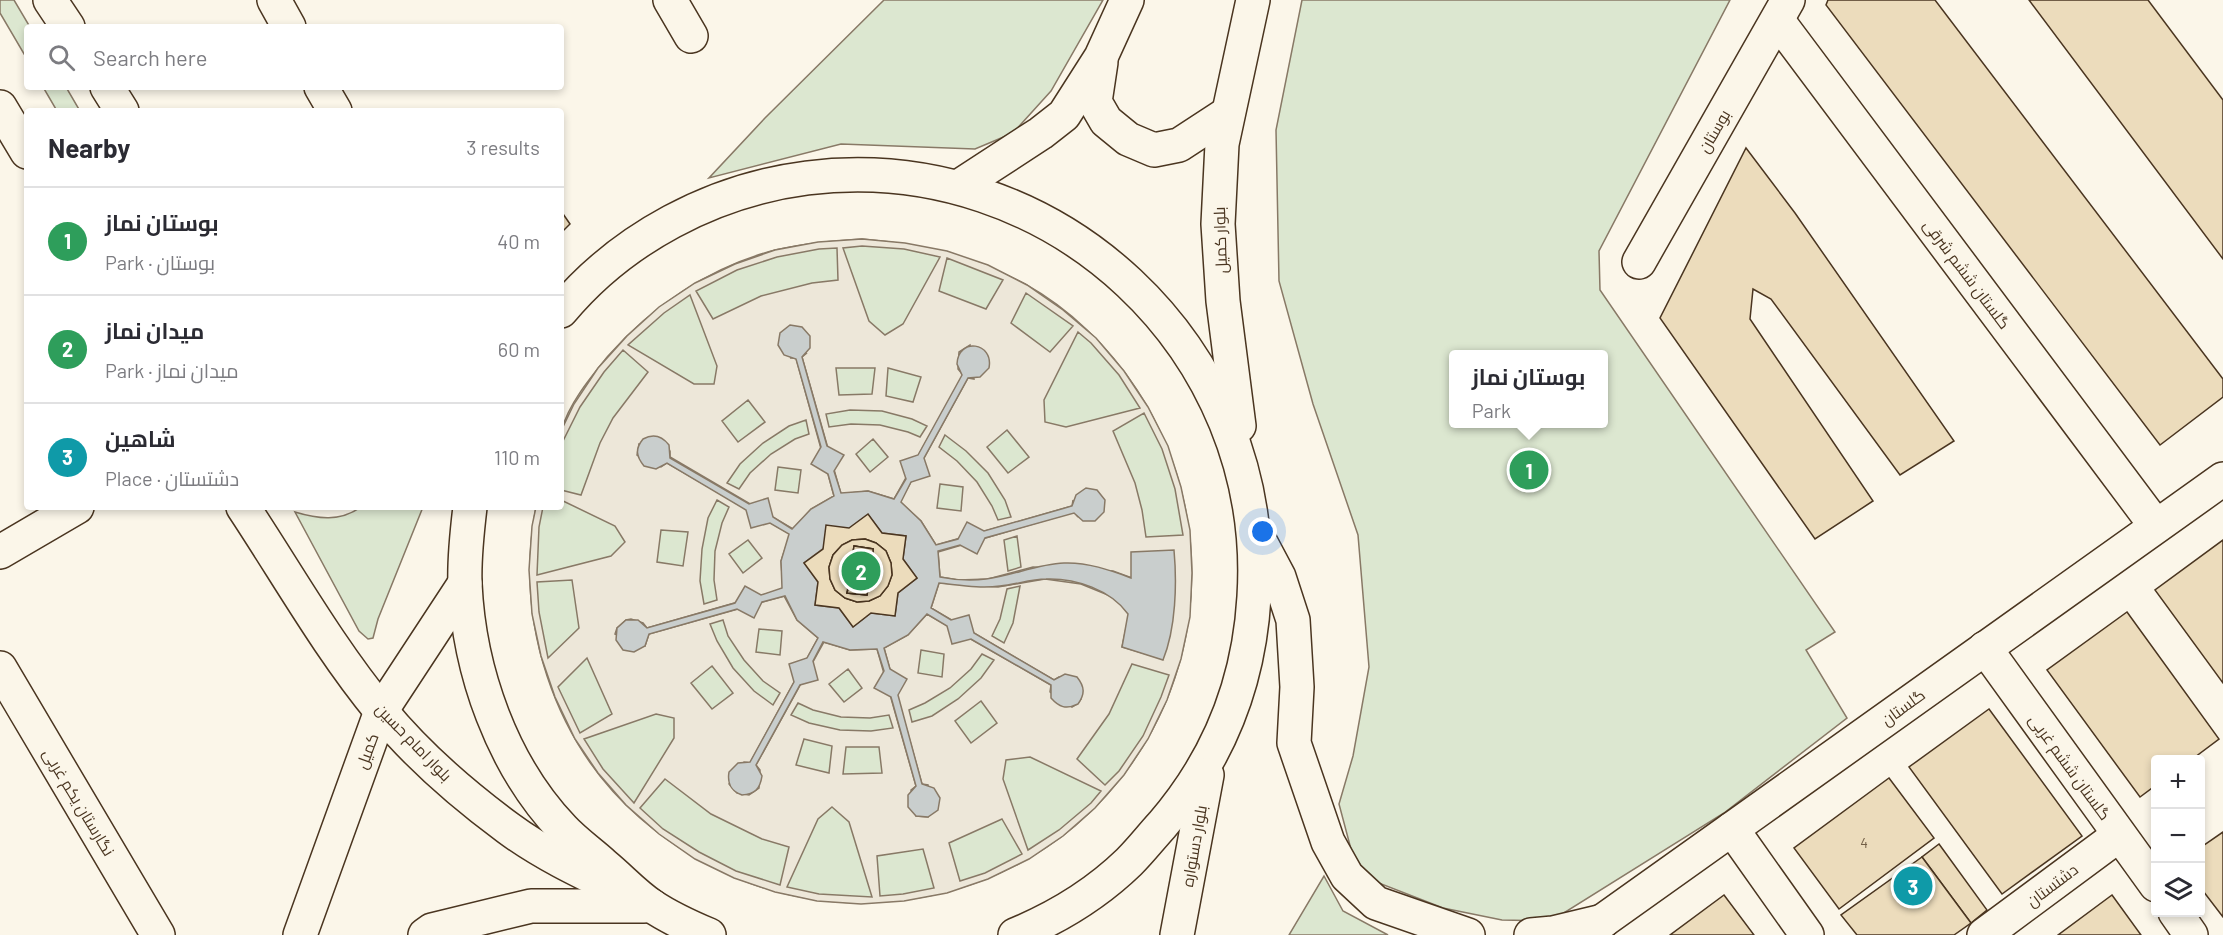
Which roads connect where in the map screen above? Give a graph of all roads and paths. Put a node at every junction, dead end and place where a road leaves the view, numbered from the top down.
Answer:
1 (50, 0) edge
2 (274, 0) edge
3 (670, 0) edge
4 (1127, 0) edge
5 (1252, 0) edge
6 (1783, 10) edge
7 (66, 24) edge
8 (287, 24) edge
9 (691, 36) dead end
10 (1101, 57) junction
11 (109, 90) edge
12 (323, 90) edge
13 (0, 107) edge
14 (121, 108) edge
15 (332, 108) edge
16 (1228, 112) junction
17 (24, 147) edge
18 (958, 187) junction
19 (1639, 262) dead end
20 (564, 305) edge
21 (2223, 479) edge
22 (1245, 481) junction
23 (72, 510) edge
24 (245, 510) edge
25 (470, 510) edge
26 (2156, 526) junction
27 (1254, 528) junction
28 (0, 552) edge
29 (465, 583) junction
30 (1985, 648) junction
31 (0, 668) edge
32 (381, 711) junction
33 (1210, 757) junction
34 (1732, 829) junction
35 (2119, 835) junction
36 (2151, 878) edge
37 (652, 906) junction
38 (2178, 917) edge
39 (1593, 928) edge
40 (158, 935) edge
41 (300, 935) edge
42 (425, 935) edge
43 (709, 935) edge
44 (1015, 935) edge
45 (1177, 935) edge
46 (1468, 935) edge
47 (1531, 935) edge
48 (1807, 935) edge
49 (1984, 935) edge
50 (2191, 935) edge

1 - 7 main road
2 - 8 main road
3 - 9 main road
4 - 10 main road
5 - 16 main road, بلوار کمیل
6 - 19 main road, بوستان
6 - 26 main road, گلستان ششم شرقی
10 - 16 main road
10 - 18 main road
11 - 14 main road
12 - 15 main road
13 - 17 main road
16 - 22 main road, بلوار کمیل
18 - 20 main road
18 - 22 main road
21 - 26 main road, گلستان
22 - 27 main road
23 - 28 main road
24 - 32 main road, بلوار امام حسین
25 - 29 main road
26 - 30 main road, گلستان
27 - 33 main road
27 - 46 main road
29 - 32 main road, کمیل
29 - 37 main road
30 - 34 main road, گلستان
30 - 35 main road, گلستان ششم غربی
31 - 40 main road, نگارستان یکم غربی
32 - 37 main road, بلوار امام حسین
32 - 41 main road, کمیل
33 - 44 main road
33 - 45 main road, بلوار دستواره
34 - 39 main road, گلستان
34 - 48 main road
35 - 36 main road, گلستان ششم غربی
35 - 49 main road, دشتستان
37 - 42 main road
37 - 43 main road
38 - 50 main road
39 - 47 main road

